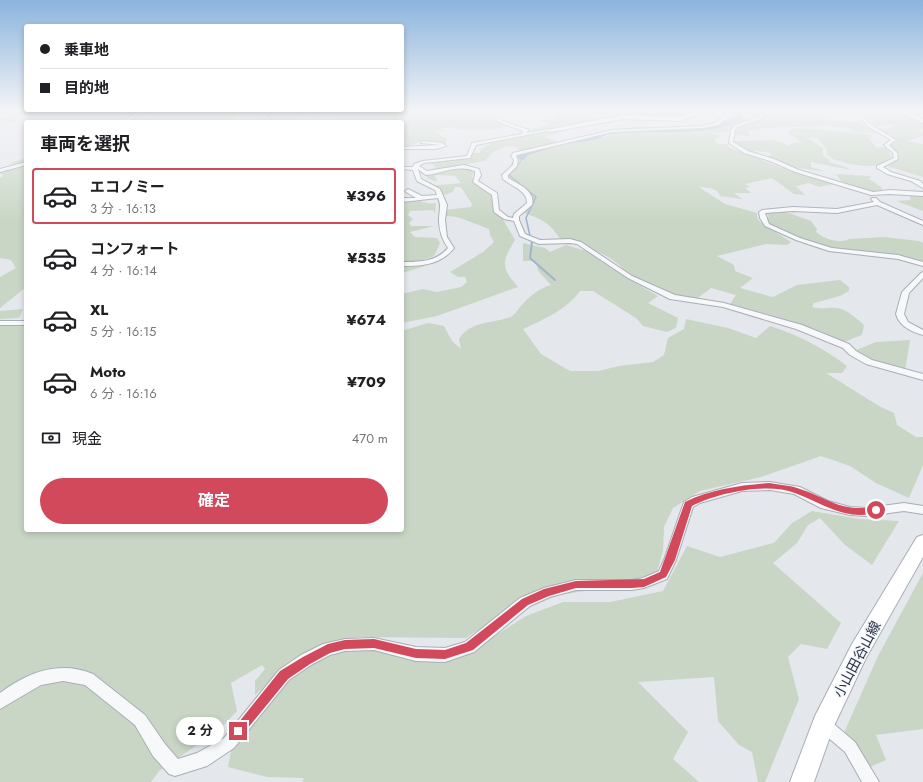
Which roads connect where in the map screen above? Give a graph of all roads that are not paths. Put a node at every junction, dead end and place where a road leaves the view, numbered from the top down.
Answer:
1 (438, 147) edge
2 (473, 147) edge
3 (544, 147) edge
4 (738, 147) edge
5 (889, 147) edge
6 (404, 148) edge
7 (24, 164) edge
8 (404, 168) edge
9 (415, 168) junction
10 (0, 172) edge
11 (0, 177) edge
12 (923, 186) edge
13 (439, 194) junction
14 (873, 194) junction
15 (923, 194) edge
16 (424, 198) junction
17 (404, 200) edge
18 (878, 203) junction
19 (516, 220) junction
20 (923, 223) edge
21 (404, 264) edge
22 (923, 264) edge
23 (923, 274) edge
24 (0, 323) edge
25 (24, 323) edge
26 (923, 334) edge
27 (923, 377) edge
28 (923, 510) edge
29 (923, 542) edge
30 (0, 702) edge
31 (823, 724) junction
32 (802, 782) edge
33 (871, 782) edge

1 - 6 street
2 - 9 street
3 - 19 street
4 - 14 street
5 - 12 street
7 - 10 street
8 - 9 street
9 - 13 street
9 - 19 street
10 - 11 street
13 - 16 street
13 - 16 street
13 - 21 street
14 - 15 street
14 - 18 street
16 - 17 street
18 - 20 street
18 - 22 street
19 - 27 street
23 - 26 street
24 - 25 street
28 - 30 street
29 - 31 street, 小山田谷山線
31 - 32 street, 小山田谷山線
31 - 33 street

